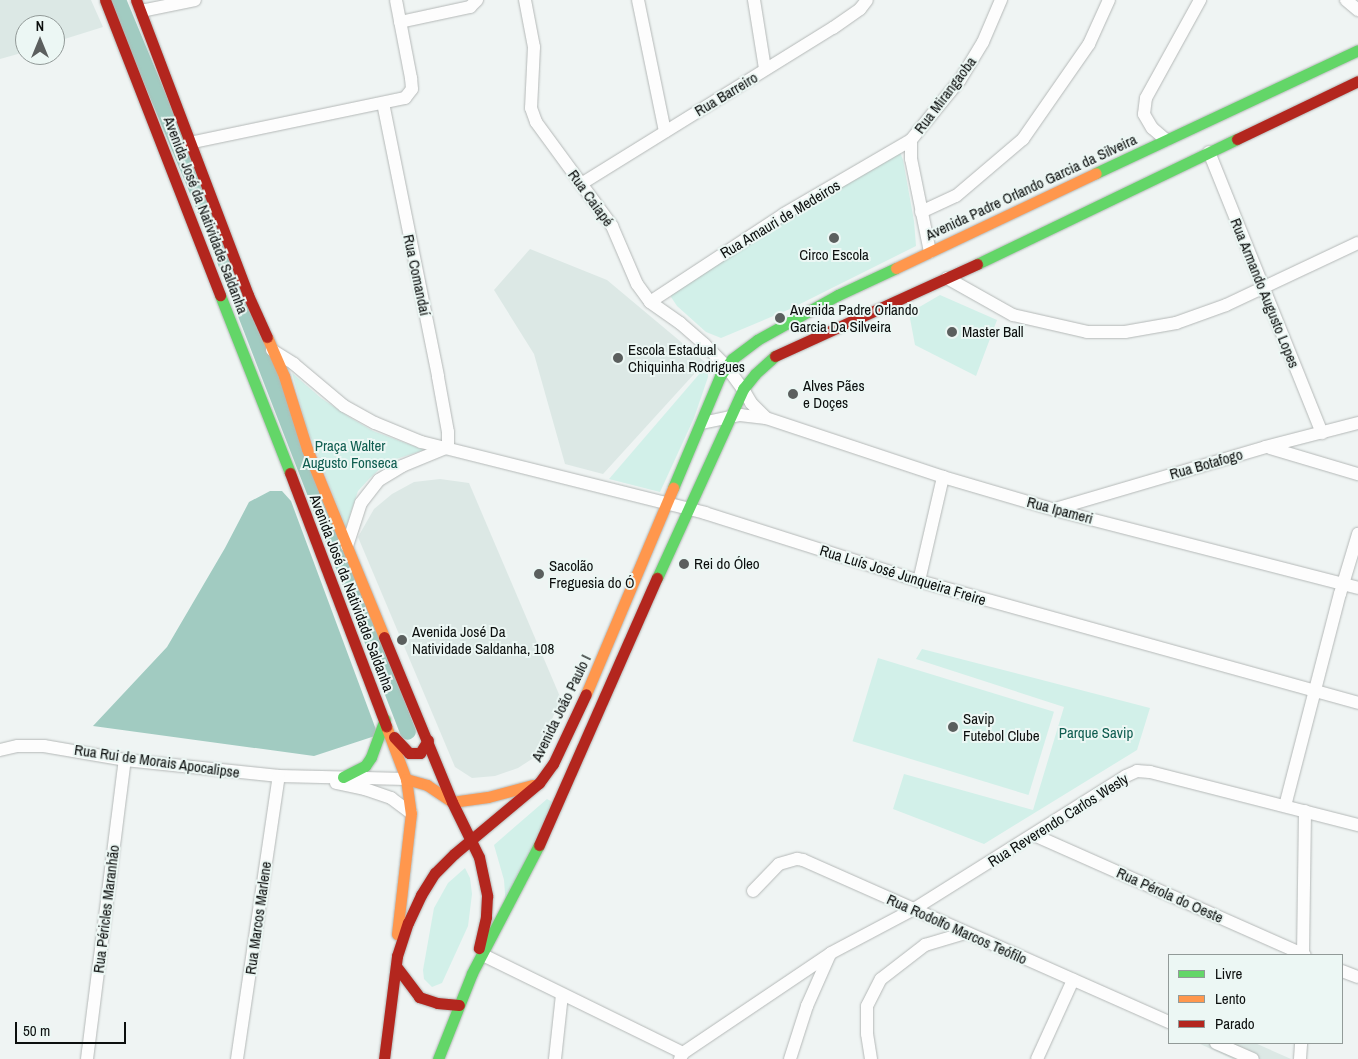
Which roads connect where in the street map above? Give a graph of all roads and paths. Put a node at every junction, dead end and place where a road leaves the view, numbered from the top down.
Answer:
1 (105, 0) edge
2 (196, 0) edge
3 (396, 0) edge
4 (476, 0) edge
5 (525, 0) edge
6 (638, 0) edge
7 (754, 0) edge
8 (867, 0) edge
9 (1001, 0) edge
10 (1109, 0) edge
11 (1200, 0) edge
12 (1346, 0) edge
13 (138, 6) edge
14 (1358, 10) edge
15 (400, 22) junction
16 (1358, 50) edge
17 (765, 69) junction
18 (1358, 81) edge
19 (383, 103) junction
20 (665, 131) junction
21 (911, 140) junction
22 (1166, 140) junction
23 (190, 143) junction
24 (1209, 152) junction
25 (581, 184) junction
26 (921, 212) junction
27 (1358, 244) edge
28 (930, 252) junction
29 (947, 278) junction
30 (1263, 288) junction
31 (650, 302) junction
32 (272, 350) junction
33 (726, 366) junction
34 (743, 389) junction
35 (728, 418) junction
36 (766, 418) junction
37 (702, 422) junction
38 (1358, 423) edge
39 (1322, 433) junction
40 (448, 447) junction
41 (1265, 447) junction
42 (1358, 474) edge
43 (943, 477) junction
44 (667, 504) junction
45 (688, 510) junction
46 (1055, 510) junction
47 (1358, 534) edge
48 (347, 546) junction
49 (919, 581) junction
50 (1343, 584) junction
51 (1358, 588) edge
52 (1314, 691) junction
53 (1358, 703) edge
54 (386, 722) junction
55 (428, 740) junction
56 (0, 750) edge
57 (124, 760) junction
58 (279, 776) junction
59 (343, 777) junction
60 (314, 778) junction
61 (406, 779) junction
62 (539, 783) junction
63 (452, 802) junction
64 (1285, 806) junction
65 (1305, 811) junction
66 (411, 813) junction
67 (1358, 825) edge
68 (1034, 835) junction
69 (471, 841) junction
70 (753, 891) dead end
71 (914, 910) junction
72 (965, 932) junction
73 (831, 953) junction
74 (1302, 954) edge
75 (1304, 954) edge
76 (483, 955) junction
77 (397, 961) junction
78 (1343, 971) edge
79 (472, 973) junction
80 (1358, 978) edge
81 (1073, 980) junction
82 (562, 995) junction
83 (459, 1005) junction
84 (1168, 1022) edge
85 (1218, 1044) edge
86 (1301, 1044) edge
87 (682, 1056) edge
88 (87, 1059) edge
89 (237, 1059) edge
90 (384, 1059) edge
91 (438, 1059) edge
92 (555, 1059) edge
93 (790, 1059) edge
94 (872, 1059) edge
95 (1037, 1059) edge
96 (1253, 1059) edge
97 (1300, 1059) edge

1 - 54 main road, Avenida José da Natividade Saldanha
2 - 13 street
3 - 15 street
4 - 15 street
5 - 25 street, Rua Caiapé
6 - 20 street
7 - 17 street
8 - 17 street, Rua Barreiro
9 - 21 street, Rua Mirangaoba
10 - 26 street
11 - 22 street
12 - 14 street
13 - 23 main road, Avenida José da Natividade Saldanha
15 - 19 street
16 - 22 main road, Avenida Padre Orlando Garcia da Silveira
17 - 20 street, Rua Barreiro
18 - 24 main road
19 - 23 street
19 - 40 street, Rua Comandaí
20 - 25 street, Rua Barreiro
21 - 26 street, Rua Mirangaoba
21 - 31 street, Rua Amauri de Medeiros
22 - 28 main road, Avenida Padre Orlando Garcia da Silveira
23 - 32 main road, Avenida José da Natividade Saldanha
24 - 29 main road
24 - 30 street, Rua Armando Augusto Lopes
25 - 31 street, Rua Caiapé
26 - 28 street, Rua Mirangaoba
27 - 30 street
28 - 33 main road, Avenida Padre Orlando Garcia da Silveira
29 - 30 street
29 - 34 main road
30 - 39 street, Rua Armando Augusto Lopes
31 - 33 street, Rua Caiapé
32 - 40 street, Rua Luís José Junqueira Freire
32 - 48 main road, Avenida José da Natividade Saldanha
33 - 34 street, Rua Caiapé
33 - 37 main road, Avenida João Paulo I
34 - 35 main road
34 - 36 street, Rua Ipameri
35 - 36 street, Rua Ipameri
35 - 37 street, Rua Ipameri
35 - 45 main road
36 - 43 street, Rua Ipameri
37 - 44 main road, Avenida João Paulo I
38 - 39 street, Rua Botafogo
39 - 41 street, Rua Botafogo
40 - 44 street, Rua Luís José Junqueira Freire
40 - 48 street
41 - 42 street
41 - 46 street, Rua Botafogo
43 - 46 street, Rua Ipameri
43 - 49 street
44 - 45 street, Rua Luís José Junqueira Freire
44 - 62 main road, Avenida João Paulo I
45 - 49 street, Rua Luís José Junqueira Freire
45 - 76 main road
46 - 50 street, Rua Ipameri
47 - 50 street
48 - 55 main road, Avenida José da Natividade Saldanha
49 - 52 street, Rua Luís José Junqueira Freire
50 - 51 street, Rua Ipameri
50 - 52 street
52 - 53 street, Rua Luís José Junqueira Freire
52 - 64 street
54 - 55 main road
54 - 59 main road
54 - 61 main road, Avenida José da Natividade Saldanha
55 - 63 main road, Avenida José da Natividade Saldanha
56 - 57 street, Rua Rui de Morais Apocalipse
57 - 58 street, Rua Rui de Morais Apocalipse
57 - 88 street, Rua Péricles Maranhão
58 - 60 street, Rua Rui de Morais Apocalipse
58 - 89 street, Rua Marcos Marlene
59 - 60 street, Rua Rui de Morais Apocalipse
59 - 61 street, Rua Rui de Morais Apocalipse
60 - 66 street, Rua Rui de Morais Apocalipse
61 - 63 main road
61 - 66 main road, Avenida José da Natividade Saldanha
62 - 63 main road
62 - 69 main road, Avenida João Paulo I
63 - 69 main road, Avenida José da Natividade Saldanha
64 - 65 street, Rua Reverendo Carlos Wesly
64 - 68 street, Rua Reverendo Carlos Wesly
65 - 67 street, Rua Reverendo Carlos Wesly
65 - 75 street
66 - 77 main road, Avenida José da Natividade Saldanha
68 - 71 street, Rua Reverendo Carlos Wesly
68 - 74 street, Rua Pérola do Oeste
69 - 77 main road, Avenida João Paulo I
69 - 79 main road, Avenida José da Natividade Saldanha
70 - 71 street, Rua Rodolfo Marcos Teófilo
71 - 72 street, Rua Rodolfo Marcos Teófilo
71 - 73 street, Rua Reverendo Carlos Wesly
72 - 81 street, Rua Rodolfo Marcos Teófilo
72 - 94 street
73 - 87 street, Rua Reverendo Carlos Wesly
73 - 93 street
76 - 79 main road
76 - 82 street
77 - 83 main road
77 - 90 main road, Avenida João Paulo I
78 - 80 street
79 - 83 main road
81 - 84 street, Rua Rodolfo Marcos Teófilo
81 - 95 street
82 - 87 street
82 - 92 street
83 - 91 main road
85 - 96 street
86 - 97 street

